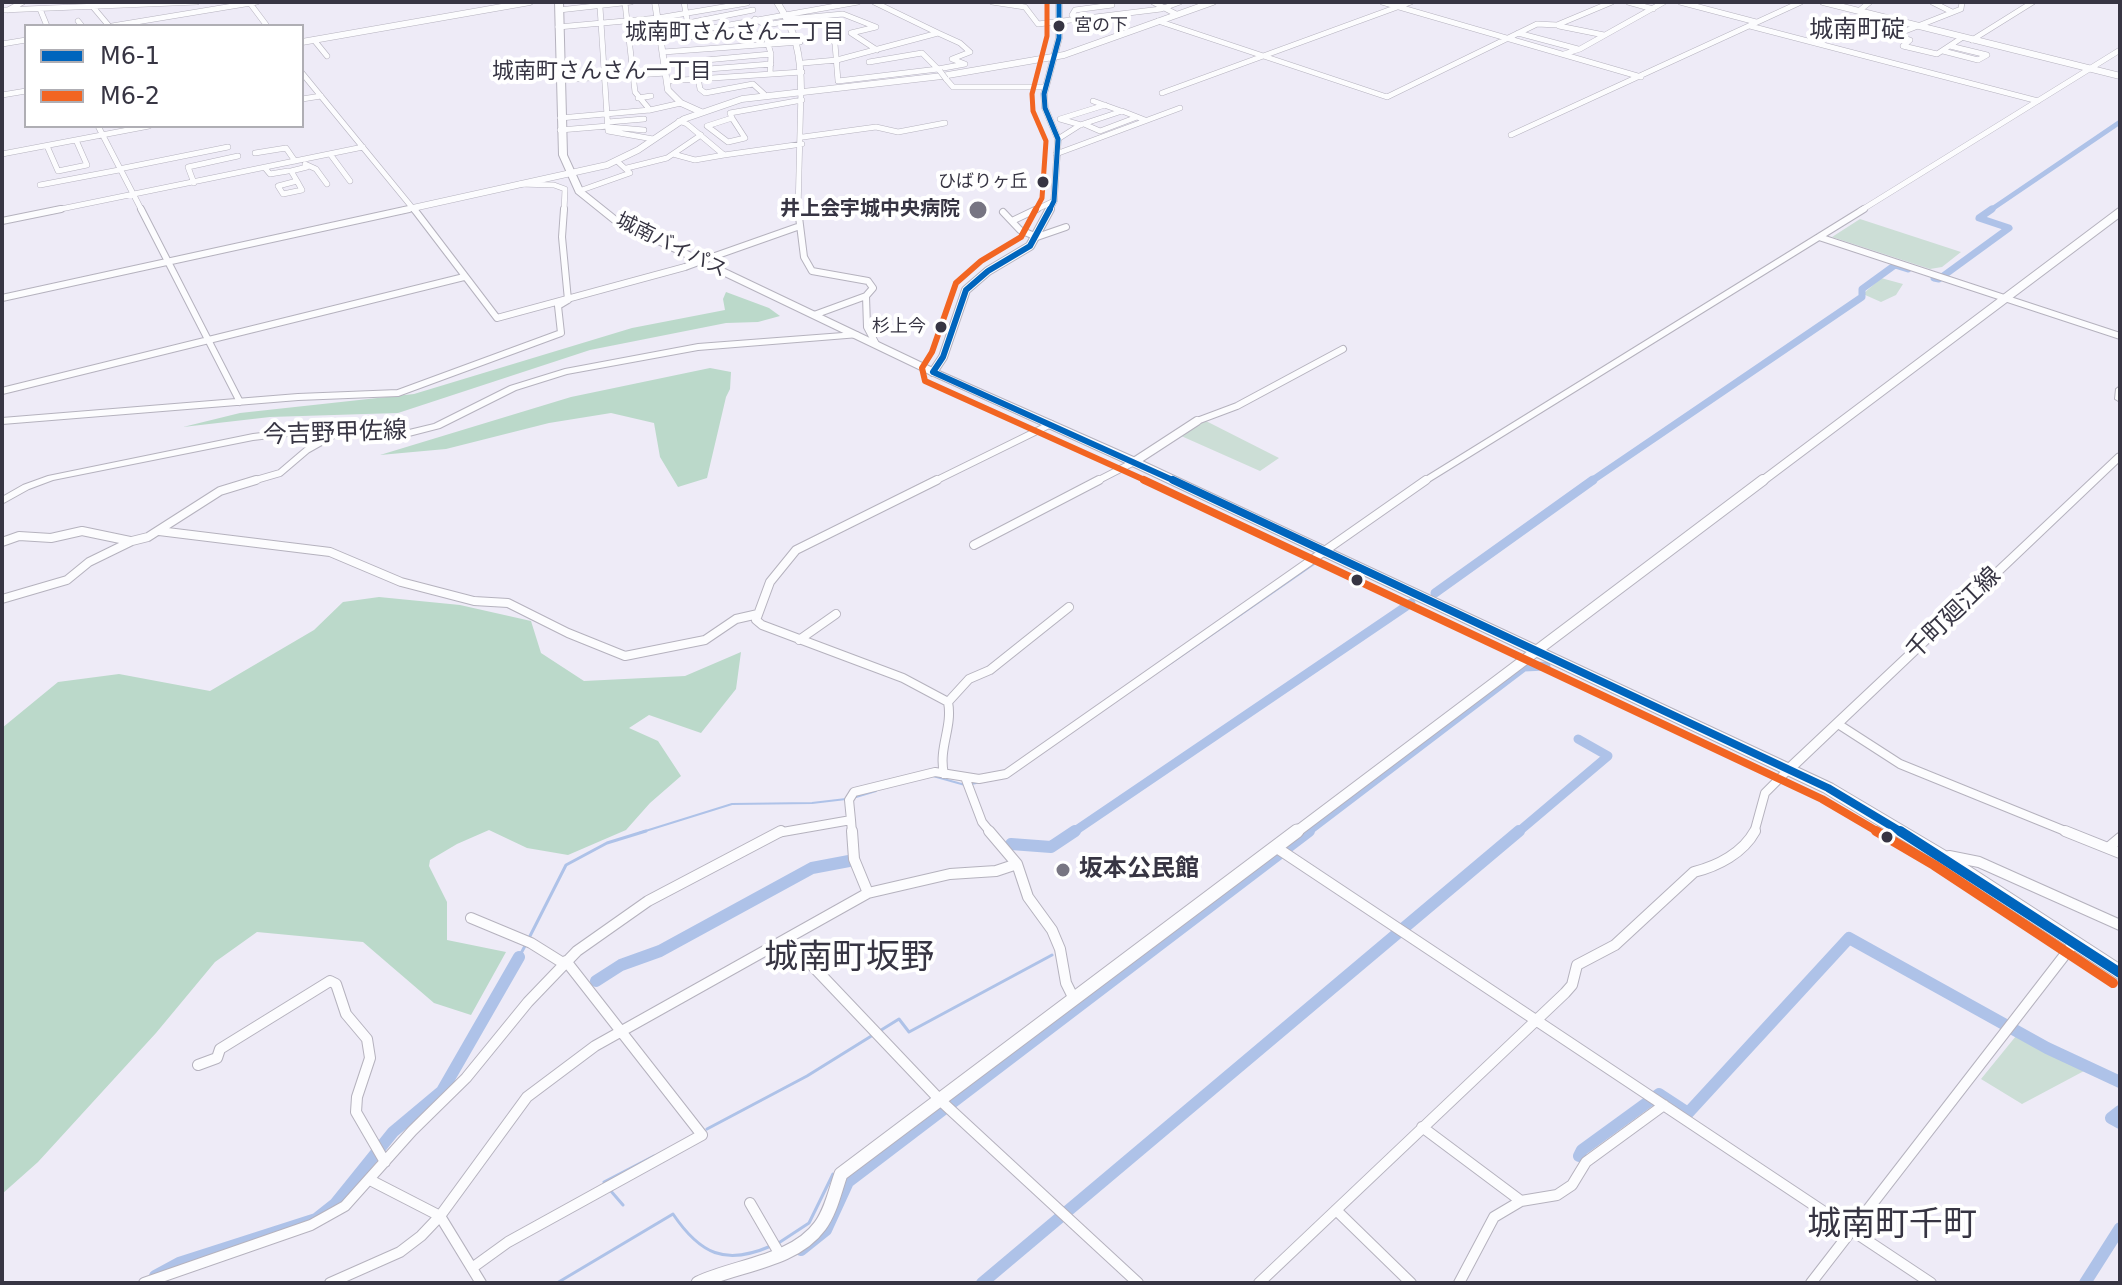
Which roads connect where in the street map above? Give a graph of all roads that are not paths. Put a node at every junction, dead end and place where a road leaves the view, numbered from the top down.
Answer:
1 (23, 2) edge
2 (197, 2) edge
3 (252, 2) edge
4 (530, 2) edge
5 (628, 2) edge
6 (655, 2) edge
7 (684, 2) edge
8 (724, 2) edge
9 (747, 2) edge
10 (777, 2) edge
11 (858, 2) edge
12 (874, 2) edge
13 (992, 2) edge
14 (1059, 2) edge
15 (1119, 2) edge
16 (1141, 2) edge
17 (1153, 2) edge
18 (1180, 2) edge
19 (1382, 2) edge
20 (1411, 2) edge
21 (1612, 2) edge
22 (1628, 2) edge
23 (1664, 2) edge
24 (1680, 2) edge
25 (1801, 2) edge
26 (1823, 2) edge
27 (1870, 2) edge
28 (1932, 2) edge
29 (1962, 2) edge
30 (2033, 2) edge
31 (1110, 3) edge
32 (1206, 3) edge
33 (107, 4) edge
34 (559, 6) edge
35 (93, 7) junction
36 (600, 7) junction
37 (1398, 7) junction
38 (40, 9) junction
39 (1161, 9) junction
40 (1653, 9) junction
41 (4, 10) edge
42 (753, 10) junction
43 (1860, 10) junction
44 (1120, 11) junction
45 (686, 12) junction
46 (1953, 12) junction
47 (1176, 14) junction
48 (1072, 15) junction
49 (822, 16) junction
50 (658, 18) junction
51 (788, 18) junction
52 (757, 19) junction
53 (1059, 19) junction
54 (628, 21) junction
55 (1158, 21) junction
56 (601, 23) junction
57 (688, 23) junction
58 (46, 24) edge
59 (108, 24) edge
60 (122, 24) edge
61 (266, 24) edge
62 (1754, 24) junction
63 (1554, 25) junction
64 (1915, 26) junction
65 (558, 27) junction
66 (690, 32) junction
67 (938, 33) junction
68 (1518, 33) junction
69 (1605, 35) junction
70 (1963, 37) junction
71 (1507, 39) junction
72 (24, 40) edge
73 (314, 40) junction
74 (1972, 40) junction
75 (304, 42) edge
76 (800, 42) junction
77 (2, 44) edge
78 (769, 44) junction
79 (1949, 46) junction
80 (877, 50) junction
81 (1578, 50) junction
82 (2120, 50) edge
83 (1943, 51) junction
84 (663, 52) junction
85 (771, 54) junction
86 (1564, 54) junction
87 (858, 55) junction
88 (327, 56) dead end
89 (1056, 56) junction
90 (1262, 56) junction
91 (899, 59) junction
92 (837, 60) junction
93 (869, 62) junction
94 (803, 63) junction
95 (771, 64) junction
96 (2090, 69) junction
97 (696, 70) junction
98 (939, 70) junction
99 (802, 72) junction
100 (906, 73) junction
101 (770, 74) junction
102 (304, 75) edge
103 (635, 76) junction
104 (2120, 76) edge
105 (667, 77) junction
106 (1641, 77) junction
107 (604, 78) junction
108 (873, 78) junction
109 (698, 79) junction
110 (559, 80) junction
111 (1046, 87) junction
112 (801, 90) junction
113 (24, 91) edge
114 (1162, 93) dead end
115 (764, 94) junction
116 (2, 95) edge
117 (321, 96) junction
118 (651, 96) dead end
119 (638, 98) junction
120 (304, 99) edge
121 (802, 100) junction
122 (1093, 101) dead end
123 (2038, 101) junction
124 (681, 103) junction
125 (1105, 105) junction
126 (1180, 108) dead end
127 (650, 110) junction
128 (636, 111) junction
129 (1122, 111) junction
130 (701, 112) junction
131 (607, 114) junction
132 (1138, 117) junction
133 (560, 118) junction
134 (732, 118) junction
135 (644, 119) junction
136 (1146, 120) junction
137 (679, 121) junction
138 (945, 123) dead end
139 (1082, 124) junction
140 (608, 125) junction
141 (651, 125) dead end
142 (99, 128) edge
143 (139, 128) edge
144 (560, 130) junction
145 (644, 130) dead end
146 (103, 135) junction
147 (701, 135) junction
148 (1511, 135) dead end
149 (653, 139) junction
150 (1058, 139) junction
151 (76, 140) junction
152 (802, 140) junction
153 (47, 146) junction
154 (228, 147) dead end
155 (363, 147) junction
156 (255, 153) dead end
157 (2, 154) edge
158 (330, 154) junction
159 (673, 154) junction
160 (1056, 154) junction
161 (724, 155) junction
162 (238, 156) dead end
163 (299, 160) junction
164 (617, 161) junction
165 (307, 167) junction
166 (265, 168) junction
167 (627, 168) junction
168 (119, 169) junction
169 (288, 171) dead end
170 (570, 174) junction
171 (297, 181) dead end
172 (350, 181) dead end
173 (194, 183) junction
174 (327, 184) dead end
175 (520, 184) junction
176 (40, 185) dead end
177 (579, 191) junction
178 (133, 195) junction
179 (1054, 201) junction
180 (413, 208) junction
181 (1003, 212) dead end
182 (2120, 212) edge
183 (1014, 220) junction
184 (2, 221) edge
185 (800, 226) junction
186 (1066, 227) dead end
187 (1037, 237) junction
188 (1819, 237) junction
189 (169, 261) junction
190 (464, 277) junction
191 (866, 296) junction
192 (2, 298) edge
193 (2005, 298) junction
194 (568, 300) junction
195 (814, 315) junction
196 (856, 335) junction
197 (2120, 336) edge
198 (207, 341) junction
199 (876, 344) junction
200 (1343, 349) dead end
201 (933, 372) junction
202 (2120, 389) edge
203 (2, 391) edge
204 (2120, 399) edge
205 (240, 402) junction
206 (2, 421) edge
207 (1197, 421) joint
208 (1051, 424) junction
209 (339, 432) junction
210 (2120, 456) edge
211 (1134, 462) junction
212 (2, 501) edge
213 (159, 531) junction
214 (132, 541) junction
215 (2, 542) edge
216 (974, 545) dead end
217 (1325, 553) junction
218 (2, 599) edge
219 (1069, 607) dead end
220 (758, 614) junction
221 (836, 614) dead end
222 (799, 640) junction
223 (1537, 650) junction
224 (948, 702) junction
225 (1838, 724) junction
226 (1787, 771) junction
227 (944, 774) junction
228 (965, 777) junction
229 (851, 820) junction
230 (2120, 838) edge
231 (1277, 848) junction
232 (2108, 848) junction
233 (2120, 853) edge
234 (1940, 855) junction
235 (1017, 864) junction
236 (868, 893) junction
237 (471, 918) dead end
238 (2120, 925) edge
239 (787, 939) junction
240 (2074, 943) junction
241 (565, 962) junction
242 (2120, 973) edge
243 (1074, 999) junction
244 (1537, 1020) junction
245 (623, 1031) junction
246 (198, 1065) dead end
247 (941, 1101) junction
248 (1664, 1105) junction
249 (1422, 1127) junction
250 (385, 1162) junction
251 (370, 1180) junction
252 (1521, 1201) junction
253 (750, 1203) dead end
254 (1336, 1210) junction
255 (440, 1216) junction
256 (1851, 1231) junction
257 (779, 1253) junction
258 (472, 1268) junction
259 (337, 1282) edge
260 (144, 1283) edge
261 (481, 1283) edge
262 (698, 1283) edge
263 (1138, 1283) edge
264 (1259, 1283) edge
265 (1411, 1283) edge
266 (1459, 1283) edge
267 (1811, 1283) edge
268 (1931, 1283) edge

1 - 41 street
2 - 33 street
3 - 60 street
3 - 61 street
4 - 73 street
5 - 36 street
5 - 54 street
6 - 50 street
7 - 45 street
8 - 45 street
9 - 42 street
9 - 45 street
10 - 51 street
11 - 51 street
12 - 67 street
13 - 53 street
14 - 53 street
15 - 31 street
16 - 44 street
17 - 39 street
18 - 39 street
19 - 37 street
20 - 37 street
21 - 63 street
22 - 40 street
23 - 40 street
24 - 62 street
25 - 62 street
26 - 43 street
27 - 43 street
28 - 46 street
29 - 46 street
30 - 74 street
31 - 44 street
31 - 48 street
32 - 47 street
33 - 35 street
34 - 36 street
34 - 65 highway, 城南バイパス
35 - 38 street
35 - 59 street
36 - 56 street
37 - 71 street
37 - 90 street
38 - 41 street
38 - 58 street
39 - 44 street
39 - 47 street
40 - 69 street
42 - 52 street
42 - 57 street
43 - 64 street
44 - 48 street
44 - 53 street
45 - 50 street
45 - 57 street
46 - 64 street
47 - 55 street
48 - 53 street
49 - 51 street
49 - 80 street
49 - 92 street
50 - 54 street
50 - 84 street
51 - 52 street
51 - 76 street
52 - 66 street
53 - 89 street
54 - 56 street
54 - 103 street
55 - 89 street
55 - 90 street
56 - 65 street
56 - 107 street
57 - 66 street
62 - 106 street
62 - 123 street
63 - 68 street
63 - 69 street
64 - 70 street
64 - 83 street
65 - 110 highway, 城南バイパス
66 - 78 street
67 - 80 street
67 - 98 street
68 - 71 street
68 - 81 street
69 - 81 street
70 - 74 street
70 - 79 street
71 - 86 street
71 - 90 street
72 - 77 street
73 - 75 street
73 - 88 street
74 - 96 street
76 - 78 street
76 - 94 street
78 - 84 street
78 - 85 street
79 - 83 street
79 - 83 street
80 - 87 street
81 - 86 street
82 - 96 street
84 - 105 street
85 - 95 street
85 - 97 street
86 - 106 street
87 - 92 street
87 - 93 street
89 - 111 street
89 - 112 street
90 - 114 street
91 - 93 street
91 - 98 street
91 - 100 street
92 - 94 street
92 - 108 street
93 - 108 street
94 - 99 street
95 - 97 street
95 - 101 street
96 - 104 street
96 - 123 street
97 - 109 street
98 - 100 street
98 - 111 street, bridge
99 - 101 street
99 - 112 street
100 - 108 street
101 - 109 street
102 - 117 street
103 - 105 street
103 - 107 street
103 - 119 street
105 - 109 street
105 - 124 street
106 - 148 street
107 - 110 street
107 - 131 street
109 - 115 street
110 - 133 highway, 城南バイパス
111 - 150 street
112 - 115 street
112 - 121 street
113 - 116 street
115 - 130 street
117 - 120 street
117 - 155 street
118 - 119 street
119 - 127 street
121 - 134 street
121 - 152 street
122 - 125 street
123 - 188 street
124 - 127 street
124 - 130 street
125 - 129 street
125 - 139 street
126 - 136 street
127 - 128 street
128 - 131 street
128 - 135 street
129 - 132 street
129 - 139 street
130 - 137 street
131 - 133 street
131 - 140 street
132 - 136 street
132 - 139 street
133 - 144 highway, 城南バイパス
134 - 134 street
135 - 140 street
135 - 141 street
136 - 160 street
137 - 147 street
137 - 149 street
138 - 152 street
139 - 150 street
140 - 144 street
140 - 145 street
140 - 149 street
142 - 146 street
143 - 146 street
144 - 170 highway, 城南バイパス
146 - 151 street
146 - 168 street
147 - 159 street
147 - 161 street
149 - 164 street
150 - 160 street
151 - 153 street
151 - 153 street
152 - 161 street
152 - 185 street
153 - 157 street
154 - 168 street
155 - 158 street
155 - 180 street
156 - 163 street
158 - 163 street
158 - 172 street
159 - 161 street
159 - 167 street
160 - 179 street
162 - 173 street
163 - 165 street
163 - 166 street
164 - 167 street
164 - 170 street
165 - 171 street
165 - 174 street
166 - 169 street
166 - 173 street
167 - 177 street
168 - 176 street
168 - 178 street
170 - 175 street
170 - 177 highway, 城南バイパス
173 - 178 street
175 - 180 street
175 - 194 street
177 - 195 highway, 城南バイパス
178 - 184 street
178 - 189 street
179 - 183 street
179 - 187 street
180 - 189 street
180 - 190 street
181 - 183 street
182 - 193 street
183 - 187 street
185 - 191 street
185 - 194 street, bridge
186 - 187 street
187 - 201 street
188 - 193 street
188 - 217 street
189 - 192 street
189 - 198 street
190 - 194 street
190 - 198 street
191 - 195 street
191 - 199 street
193 - 197 street
193 - 223 street
194 - 205 street
195 - 196 highway, 城南バイパス
196 - 199 highway, 城南バイパス
196 - 209 main road, 今吉野甲佐線
198 - 203 street
198 - 205 street
199 - 201 highway, 城南バイパス
200 - 207 street
201 - 208 highway, 城南バイパス
202 - 204 main road
205 - 206 street
207 - 211 street
208 - 211 highway, 城南バイパス
208 - 220 street
209 - 212 main road, 今吉野甲佐線
209 - 213 street
210 - 225 main road, 千町廻江線
211 - 216 street
211 - 217 highway, 城南バイパス
213 - 214 street
213 - 220 street
214 - 215 street
214 - 218 street
217 - 223 highway, 城南バイパス
217 - 228 street
219 - 224 street
220 - 222 street
221 - 222 street
222 - 224 street
223 - 226 highway, 城南バイパス
223 - 231 street
224 - 227 street
225 - 226 main road, 千町廻江線
225 - 232 street
226 - 234 highway, 城南バイパス
226 - 244 street
227 - 228 street
227 - 229 street
228 - 235 street
229 - 236 street
229 - 241 street
230 - 232 street
231 - 243 street
231 - 244 street
232 - 233 street
234 - 238 street
234 - 240 highway, 城南バイパス
235 - 236 street
235 - 243 street
236 - 239 street
237 - 241 street
239 - 245 street
239 - 247 street
240 - 242 highway, 城南バイパス
240 - 256 street
241 - 245 street
241 - 250 street
243 - 247 street
244 - 248 street
244 - 249 street
245 - 255 street
245 - 258 street
246 - 250 street
247 - 257 street
247 - 263 street
248 - 252 street
248 - 256 street
249 - 252 street
249 - 254 street
250 - 251 street
251 - 255 street
251 - 260 street
252 - 266 street
253 - 257 street
254 - 264 street
254 - 265 street
255 - 258 street
255 - 259 street
256 - 267 street
256 - 268 street
257 - 262 street
258 - 261 street

